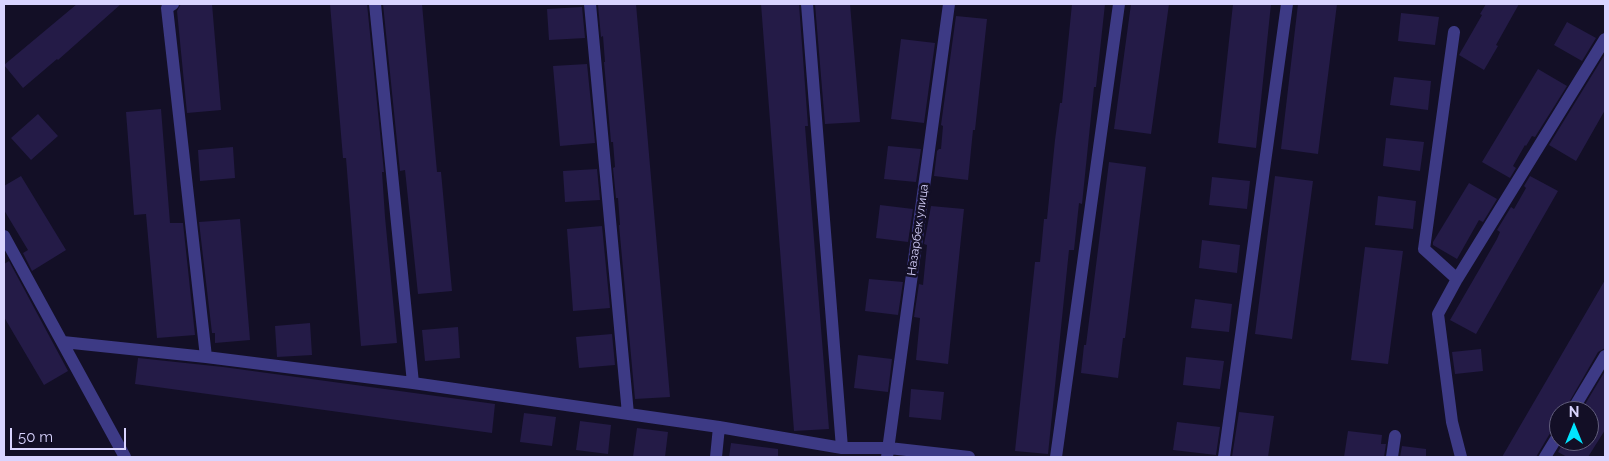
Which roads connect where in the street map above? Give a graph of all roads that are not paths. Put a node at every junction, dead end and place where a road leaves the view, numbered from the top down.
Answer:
1 (172, 4) edge
2 (375, 4) edge
3 (590, 4) edge
4 (807, 4) edge
5 (949, 4) edge
6 (1118, 4) edge
7 (1287, 4) edge
8 (1454, 32) dead end
9 (1605, 39) edge
10 (4, 236) edge
11 (1457, 279) junction
12 (63, 342) junction
13 (1605, 356) edge
14 (206, 357) junction
15 (414, 383) junction
16 (1578, 401) edge
17 (628, 414) junction
18 (719, 427) junction
19 (1395, 436) dead end
20 (842, 448) junction
21 (888, 453) edge
22 (126, 457) edge
23 (716, 457) edge
24 (969, 457) edge
25 (1056, 457) edge
26 (1224, 457) edge
27 (1392, 457) edge
28 (1461, 457) edge

1 - 14 street
2 - 15 street
3 - 17 street
4 - 20 street
5 - 21 street, Назарбек улица
6 - 25 street
7 - 26 street
8 - 11 street
9 - 11 street
10 - 12 street
11 - 28 street
12 - 14 street
12 - 22 street
13 - 16 street
14 - 15 street
15 - 17 street
17 - 18 street
18 - 20 street
18 - 23 street
19 - 27 street
20 - 21 street
21 - 24 street

